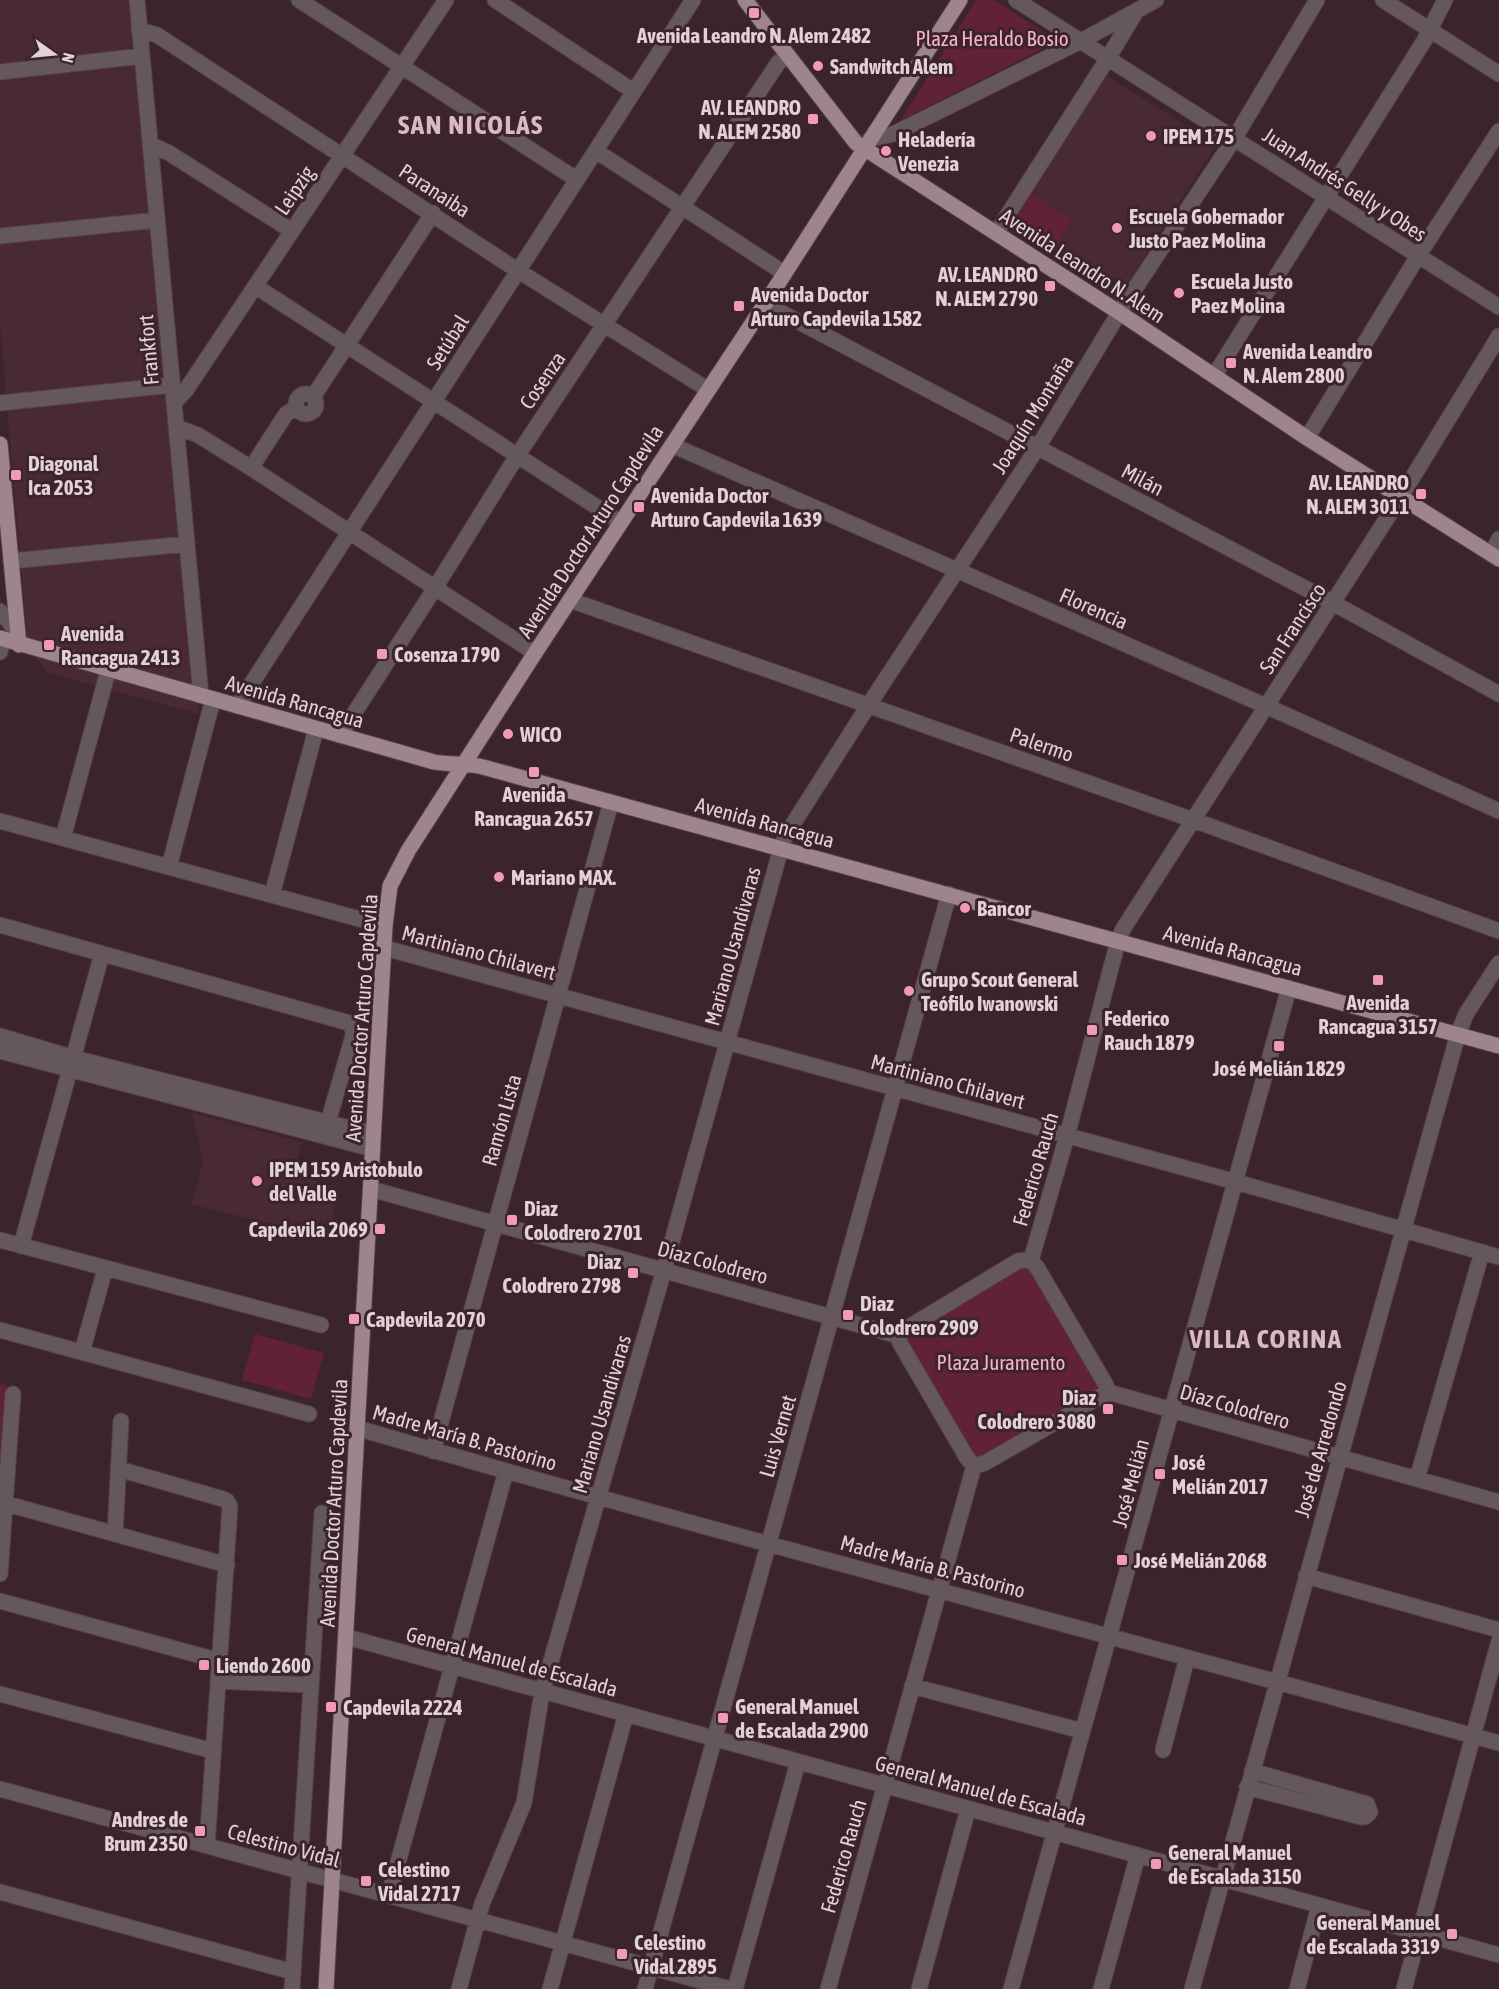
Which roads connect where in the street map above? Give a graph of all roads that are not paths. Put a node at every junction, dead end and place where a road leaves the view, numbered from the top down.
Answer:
1 (137, 0) edge
2 (299, 0) edge
3 (446, 0) edge
4 (495, 0) edge
5 (693, 0) edge
6 (960, 0) edge
7 (1016, 0) edge
8 (1156, 0) edge
9 (1317, 0) edge
10 (1383, 0) edge
11 (1445, 0) edge
12 (748, 1) edge
13 (1140, 5) edge
14 (139, 30) junction
15 (1430, 30) junction
16 (1081, 41) junction
17 (788, 55) junction
18 (142, 56) junction
19 (1108, 58) junction
20 (402, 66) junction
21 (0, 72) edge
22 (1499, 74) edge
23 (633, 91) junction
24 (1499, 131) edge
25 (1234, 139) junction
26 (150, 144) junction
27 (867, 144) junction
28 (596, 151) junction
29 (342, 156) junction
30 (576, 179) junction
31 (1326, 197) junction
32 (683, 207) junction
33 (433, 213) junction
34 (157, 220) junction
35 (292, 231) junction
36 (996, 233) junction
37 (0, 236) edge
38 (1418, 256) junction
39 (517, 270) junction
40 (784, 273) junction
41 (255, 286) junction
42 (765, 304) junction
43 (1499, 307) edge
44 (1120, 313) junction
45 (604, 324) junction
46 (1499, 336) edge
47 (347, 346) junction
48 (1214, 376) junction
49 (172, 385) junction
50 (707, 389) junction
51 (175, 402) junction
52 (0, 403) edge
53 (434, 403) junction
54 (176, 427) junction
55 (1307, 438) junction
56 (0, 444) edge
57 (672, 446) junction
58 (1038, 447) junction
59 (517, 456) junction
60 (251, 468) junction
61 (1400, 498) junction
62 (620, 522) junction
63 (350, 533) junction
64 (4, 537) edge
65 (1499, 539) edge
66 (187, 544) junction
67 (1495, 557) edge
68 (11, 561) junction
69 (957, 570) junction
70 (435, 588) junction
71 (570, 600) junction
72 (1333, 603) junction
73 (0, 611) edge
74 (8, 641) edge
75 (535, 652) junction
76 (108, 671) junction
77 (1499, 694) edge
78 (207, 698) junction
79 (868, 705) junction
80 (237, 706) junction
81 (1266, 706) junction
82 (316, 729) junction
83 (340, 735) junction
84 (463, 763) junction
85 (611, 802) junction
86 (1499, 811) edge
87 (1193, 820) junction
88 (0, 821) edge
89 (63, 838) junction
90 (781, 848) junction
91 (169, 867) junction
92 (949, 894) junction
93 (272, 895) junction
94 (0, 925) edge
95 (385, 926) junction
96 (1499, 931) edge
97 (1118, 940) junction
98 (385, 948) junction
99 (102, 954) junction
100 (1499, 963) edge
101 (1289, 988) junction
102 (559, 995) junction
103 (1458, 1034) junction
104 (0, 1036) edge
105 (727, 1042) junction
106 (1499, 1046) edge
107 (0, 1051) edge
108 (72, 1064) junction
109 (896, 1089) junction
110 (326, 1129) junction
111 (373, 1134) junction
112 (1067, 1136) junction
113 (373, 1149) junction
114 (1236, 1182) junction
115 (371, 1189) junction
116 (494, 1223) junction
117 (1403, 1229) junction
118 (0, 1240) edge
119 (21, 1246) junction
120 (1482, 1252) junction
121 (1499, 1257) edge
122 (1031, 1260) junction
123 (105, 1269) junction
124 (664, 1270) junction
125 (832, 1316) junction
126 (321, 1325) dead end
127 (0, 1330) edge
128 (899, 1336) junction
129 (82, 1352) junction
130 (1108, 1392) junction
131 (13, 1394) dead end
132 (1172, 1410) junction
133 (309, 1414) dead end
134 (122, 1421) dead end
135 (357, 1428) junction
136 (433, 1451) junction
137 (1340, 1458) junction
138 (974, 1466) junction
139 (119, 1469) junction
140 (506, 1471) junction
141 (1418, 1479) junction
142 (599, 1497) junction
143 (2, 1501) edge
144 (1499, 1502) edge
145 (322, 1513) dead end
146 (115, 1534) junction
147 (768, 1544) junction
148 (227, 1564) junction
149 (0, 1574) edge
150 (1306, 1576) junction
151 (939, 1590) junction
152 (0, 1601) edge
153 (1499, 1630) edge
154 (1110, 1635) junction
155 (346, 1637) junction
156 (1499, 1641) edge
157 (1187, 1658) junction
158 (220, 1661) junction
159 (452, 1666) junction
160 (218, 1681) junction
161 (1276, 1682) junction
162 (311, 1685) junction
163 (912, 1686) junction
164 (542, 1692) junction
165 (0, 1694) edge
166 (626, 1714) junction
167 (1082, 1731) junction
168 (1474, 1736) junction
169 (716, 1738) junction
170 (1499, 1743) edge
171 (1163, 1750) dead end
172 (213, 1751) junction
173 (798, 1762) junction
174 (1252, 1771) junction
175 (885, 1786) junction
176 (1247, 1787) junction
177 (0, 1789) edge
178 (968, 1809) junction
179 (1054, 1833) junction
180 (207, 1846) junction
181 (1138, 1855) junction
182 (299, 1871) junction
183 (1223, 1879) junction
184 (332, 1880) junction
185 (0, 1892) edge
186 (389, 1895) junction
187 (1319, 1906) junction
188 (477, 1920) junction
189 (1419, 1934) junction
190 (562, 1943) junction
191 (1499, 1955) edge
192 (650, 1967) junction
193 (293, 1972) junction
194 (292, 1989) edge
195 (326, 1989) edge
196 (459, 1989) edge
197 (550, 1989) edge
198 (645, 1989) edge
199 (730, 1989) edge
200 (735, 1989) edge
201 (828, 1989) edge
202 (919, 1989) edge
203 (1011, 1989) edge
204 (1101, 1989) edge
205 (1192, 1989) edge
206 (1297, 1989) edge
207 (1404, 1989) edge

1 - 14 street, Frankfort
2 - 20 street
3 - 20 street, Leipzig
4 - 23 street
5 - 23 street, Setúbal
6 - 27 main road, Avenida Doctor Arturo Capdevila
7 - 16 street, Juan Andrés Gelly y Obes
8 - 13 street
9 - 25 street, Joaquín Montaña
10 - 15 street
11 - 15 street
12 - 17 main road, Avenida Leandro N. Alem
13 - 16 street
13 - 19 street
14 - 18 street, Frankfort
14 - 29 street, Paranaiba
15 - 22 street
15 - 31 street
16 - 19 street, Juan Andrés Gelly y Obes
16 - 27 street
17 - 27 main road, Avenida Leandro N. Alem
17 - 32 street, Cosenza
18 - 21 street
18 - 26 street, Frankfort
19 - 25 street, Juan Andrés Gelly y Obes
19 - 36 street
20 - 29 street, Leipzig
20 - 30 street
23 - 28 street, Setúbal
24 - 38 street
25 - 31 street, Juan Andrés Gelly y Obes
25 - 44 street, Joaquín Montaña
26 - 34 street, Frankfort
26 - 35 street
27 - 36 main road, Avenida Leandro N. Alem
27 - 40 main road, Avenida Doctor Arturo Capdevila
28 - 30 street, Setúbal
28 - 32 street
29 - 33 street, Paranaiba
29 - 35 street, Leipzig
30 - 39 street, Setúbal
31 - 38 street, Juan Andrés Gelly y Obes
31 - 48 street
32 - 40 street
32 - 45 street, Cosenza
33 - 39 street, Paranaiba
33 - 47 street
34 - 37 street
34 - 49 street, Frankfort
35 - 41 street, Leipzig
36 - 44 main road, Avenida Leandro N. Alem
38 - 43 street, Juan Andrés Gelly y Obes
38 - 55 street
39 - 45 street, Paranaiba
39 - 53 street, Setúbal
40 - 42 main road, Avenida Doctor Arturo Capdevila
41 - 47 street
41 - 51 street, Leipzig
42 - 50 main road, Avenida Doctor Arturo Capdevila
42 - 58 street, Milán
44 - 48 main road, Avenida Leandro N. Alem
44 - 58 street, Joaquín Montaña
45 - 50 street, Paranaiba
45 - 59 street, Cosenza
46 - 61 street, San Francisco
47 - 53 street
47 - 60 street
48 - 55 main road, Avenida Leandro N. Alem
49 - 51 street, Frankfort
49 - 52 street
50 - 57 main road, Avenida Doctor Arturo Capdevila
51 - 54 street, Frankfort
53 - 59 street
53 - 63 street, Setúbal
54 - 60 street
54 - 66 street, Frankfort
55 - 61 main road, Avenida Leandro N. Alem
56 - 64 main road
57 - 62 main road, Avenida Doctor Arturo Capdevila
57 - 69 street, Florencia
58 - 69 street, Joaquín Montaña
58 - 72 street, Milán
59 - 62 street
59 - 70 street, Cosenza
60 - 63 street
61 - 67 main road, Avenida Leandro N. Alem
61 - 72 street, San Francisco
62 - 71 main road, Avenida Doctor Arturo Capdevila
63 - 70 street
63 - 80 street, Setúbal
64 - 68 main road
65 - 67 street
66 - 68 street
66 - 78 street, Frankfort
68 - 74 main road
69 - 79 street, Joaquín Montaña
69 - 81 street, Florencia
70 - 75 street
70 - 83 street, Cosenza
71 - 75 main road, Avenida Doctor Arturo Capdevila
71 - 79 street, Palermo
72 - 77 street, Milán
72 - 81 street, San Francisco
73 - 74 street
74 - 76 main road, Avenida Rancagua
75 - 84 main road, Avenida Doctor Arturo Capdevila
76 - 78 main road, Avenida Rancagua
76 - 89 street
78 - 80 main road, Avenida Rancagua
78 - 91 street
79 - 87 street, Palermo
79 - 90 street, Joaquín Montaña
80 - 82 main road, Avenida Rancagua
81 - 86 street, Florencia
81 - 87 street, San Francisco
82 - 83 main road, Avenida Rancagua
82 - 93 street
83 - 84 main road, Avenida Rancagua
84 - 85 main road, Avenida Rancagua
84 - 95 main road, Avenida Doctor Arturo Capdevila
85 - 90 main road, Avenida Rancagua
85 - 102 street, Ramón Lista
87 - 96 street, Palermo
87 - 97 street, San Francisco
88 - 89 street, Martiniano Chilavert
89 - 91 street, Martiniano Chilavert
90 - 92 main road, Avenida Rancagua
90 - 105 street, Mariano Usandivaras
91 - 93 street, Martiniano Chilavert
92 - 97 main road, Avenida Rancagua
92 - 109 street, Luis Vernet
93 - 95 street, Martiniano Chilavert
94 - 99 street
95 - 98 main road, Avenida Doctor Arturo Capdevila
97 - 101 main road, Avenida Rancagua
97 - 112 street, Federico Rauch
98 - 102 street, Martiniano Chilavert
98 - 111 main road, Avenida Doctor Arturo Capdevila
99 - 108 street
99 - 110 street
100 - 103 street, José de Arredondo
101 - 103 main road, Avenida Rancagua
101 - 114 street, José Melián
102 - 105 street, Martiniano Chilavert
102 - 116 street, Ramón Lista
103 - 106 main road, Avenida Rancagua
103 - 117 street, José de Arredondo
104 - 108 street
105 - 109 street, Martiniano Chilavert
105 - 124 street, Mariano Usandivaras
107 - 108 street
108 - 110 street
108 - 119 street
109 - 112 street, Martiniano Chilavert
109 - 125 street, Luis Vernet
110 - 111 street
110 - 113 street
111 - 113 main road, Avenida Doctor Arturo Capdevila
112 - 114 street, Martiniano Chilavert
112 - 122 street, Federico Rauch
113 - 115 main road, Avenida Doctor Arturo Capdevila
114 - 117 street, Martiniano Chilavert
114 - 132 street, José Melián
115 - 116 street, Díaz Colodrero
115 - 135 main road, Avenida Doctor Arturo Capdevila
116 - 124 street, Díaz Colodrero
116 - 136 street, Ramón Lista
117 - 120 street, Martiniano Chilavert
117 - 137 street, José de Arredondo
118 - 119 street
119 - 123 street
120 - 121 street, Martiniano Chilavert
120 - 141 street
122 - 128 street, Federico Rauch
122 - 130 street
123 - 126 street
123 - 129 street
124 - 125 street, Díaz Colodrero
124 - 142 street, Mariano Usandivaras
125 - 128 street, Díaz Colodrero
125 - 147 street, Luis Vernet
127 - 129 street
128 - 138 street
129 - 133 street
130 - 132 street, Díaz Colodrero
130 - 138 street
131 - 143 street
132 - 137 street, Díaz Colodrero
132 - 154 street, José Melián
134 - 139 street
135 - 136 street, Madre María B. Pastorino
135 - 155 main road, Avenida Doctor Arturo Capdevila
136 - 140 street, Madre María B. Pastorino
137 - 141 street, Díaz Colodrero
137 - 150 street, José de Arredondo
138 - 151 street, Federico Rauch
139 - 146 street
139 - 148 street
140 - 142 street, Madre María B. Pastorino
140 - 159 street
141 - 144 street, Díaz Colodrero
142 - 147 street, Madre María B. Pastorino
142 - 164 street, Mariano Usandivaras
143 - 146 street
143 - 149 street
145 - 162 street
146 - 148 street
147 - 151 street, Madre María B. Pastorino
147 - 169 street, Luis Vernet
148 - 158 street
150 - 153 street
150 - 161 street, José de Arredondo
151 - 154 street, Madre María B. Pastorino
151 - 163 street, Federico Rauch
152 - 158 street
154 - 157 street, Madre María B. Pastorino
154 - 167 street, José Melián
155 - 159 street, General Manuel de Escalada
155 - 184 main road, Avenida Doctor Arturo Capdevila
156 - 168 street
157 - 161 street, Madre María B. Pastorino
157 - 171 street
158 - 160 street
159 - 164 street, General Manuel de Escalada
159 - 186 street
160 - 162 street
160 - 172 street
161 - 168 street, Madre María B. Pastorino
161 - 174 street, José de Arredondo
162 - 182 street
163 - 167 street
163 - 175 street, Federico Rauch
164 - 166 street, General Manuel de Escalada
164 - 188 street, Mariano Usandivaras
165 - 172 street
166 - 169 street, General Manuel de Escalada
166 - 190 street
167 - 179 street, José Melián
168 - 170 street, Madre María B. Pastorino
168 - 189 street
169 - 173 street, General Manuel de Escalada
169 - 192 street, Luis Vernet
172 - 180 street
173 - 175 street, General Manuel de Escalada
173 - 200 street
174 - 176 street, José de Arredondo
174 - 176 street
175 - 178 street, General Manuel de Escalada
175 - 201 street, Federico Rauch
176 - 183 street, José de Arredondo
177 - 180 street, Celestino Vidal
178 - 179 street, General Manuel de Escalada
178 - 202 street
179 - 181 street, General Manuel de Escalada
179 - 203 street, José Melián
180 - 182 street, Celestino Vidal
181 - 183 street, General Manuel de Escalada
181 - 204 street
182 - 184 street, Celestino Vidal
182 - 193 street
183 - 187 street, General Manuel de Escalada
183 - 205 street, José de Arredondo
184 - 186 street, Celestino Vidal
184 - 195 main road, Avenida Doctor Arturo Capdevila
185 - 193 street
186 - 188 street, Celestino Vidal
187 - 189 street, General Manuel de Escalada
187 - 206 street
188 - 190 street, Celestino Vidal
188 - 196 street, Mariano Usandivaras
189 - 191 street, General Manuel de Escalada
189 - 207 street
190 - 192 street, Celestino Vidal
190 - 197 street
192 - 198 street, Luis Vernet
192 - 199 street, Celestino Vidal
193 - 194 street

